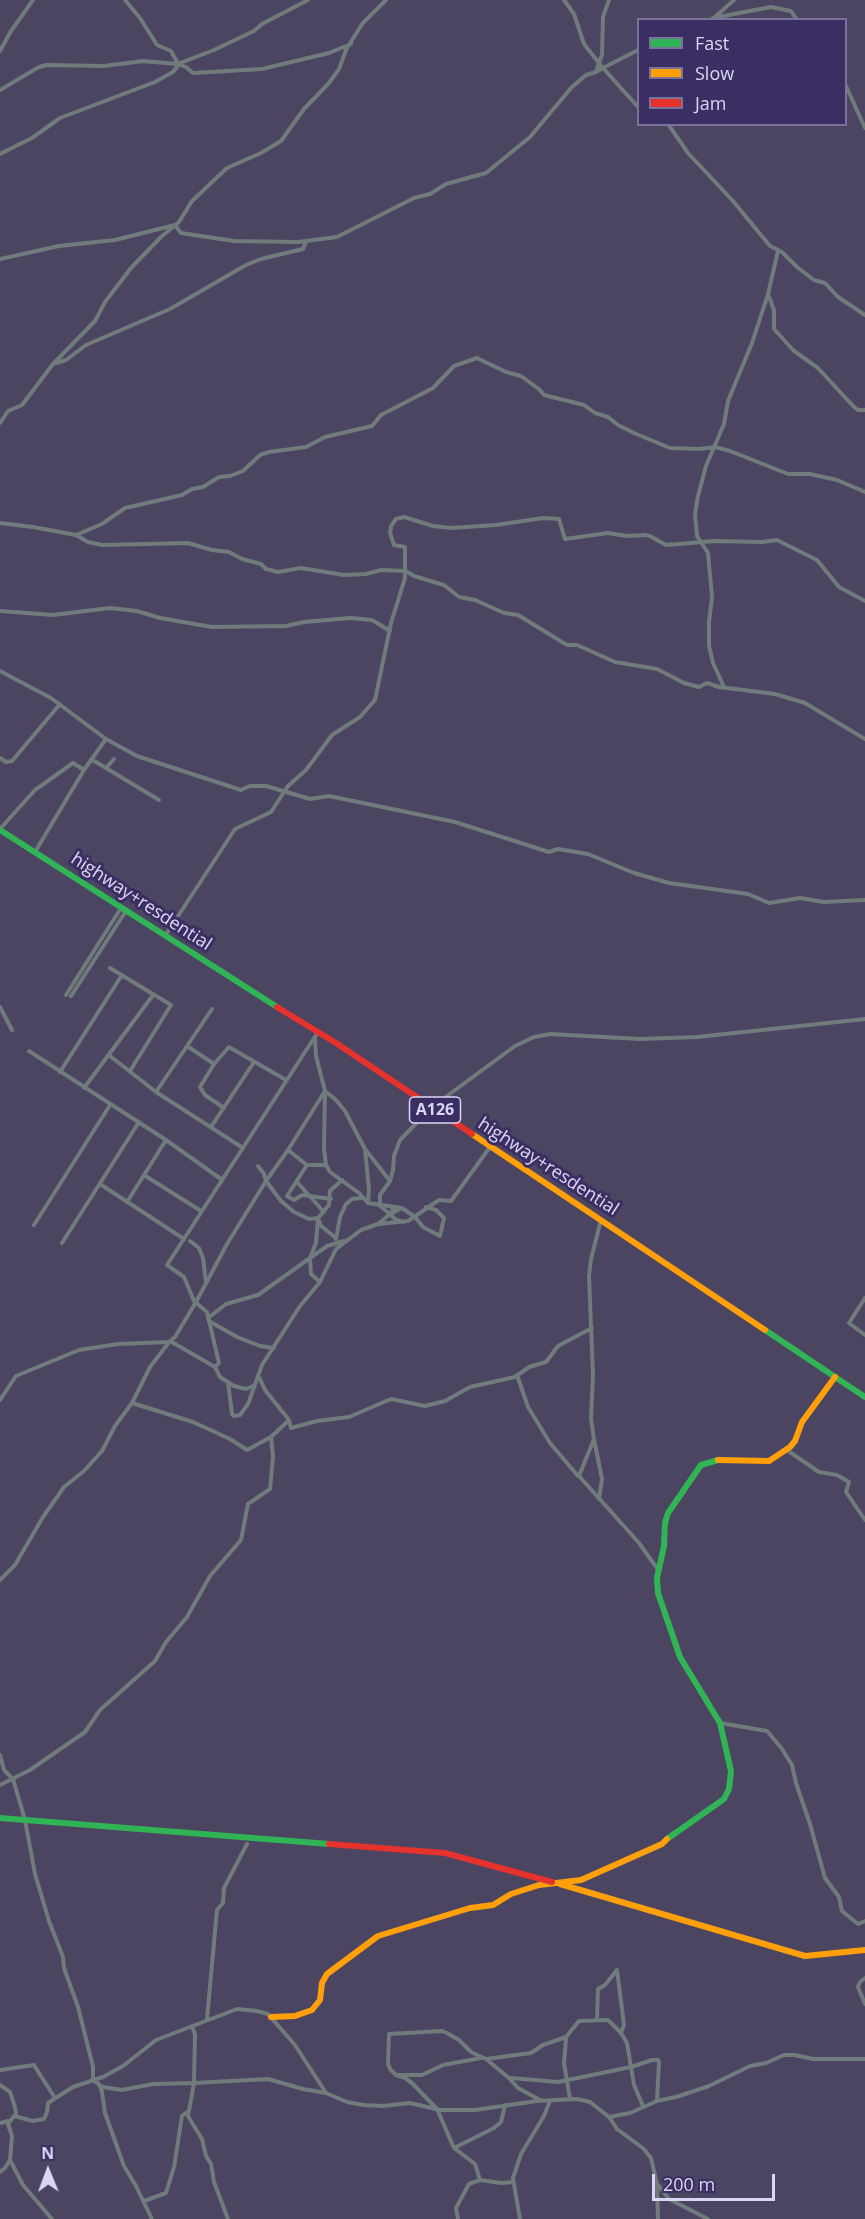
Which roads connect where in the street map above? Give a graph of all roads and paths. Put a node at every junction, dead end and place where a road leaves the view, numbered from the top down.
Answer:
1 (33, 0) edge
2 (125, 0) edge
3 (308, 0) edge
4 (386, 0) edge
5 (564, 0) edge
6 (609, 0) edge
7 (734, 0) edge
8 (713, 18) edge
9 (717, 18) edge
10 (796, 18) edge
11 (352, 44) junction
12 (0, 51) edge
13 (637, 51) edge
14 (599, 63) junction
15 (178, 64) junction
16 (603, 68) junction
17 (596, 72) junction
18 (847, 88) edge
19 (0, 90) edge
20 (637, 105) edge
21 (669, 126) edge
22 (865, 128) edge
23 (0, 154) edge
24 (175, 225) junction
25 (306, 242) junction
26 (778, 250) junction
27 (0, 259) edge
28 (768, 294) junction
29 (865, 315) edge
30 (53, 364) junction
31 (865, 410) edge
32 (0, 423) edge
33 (715, 447) junction
34 (865, 492) edge
35 (0, 523) edge
36 (76, 535) junction
37 (702, 543) junction
38 (406, 571) junction
39 (865, 601) edge
40 (0, 611) edge
41 (390, 631) junction
42 (0, 671) edge
43 (724, 688) junction
44 (60, 704) junction
45 (106, 739) junction
46 (865, 739) edge
47 (0, 758) edge
48 (91, 759) junction
49 (114, 759) dead end
50 (106, 768) junction
51 (84, 770) junction
52 (285, 791) junction
53 (159, 800) dead end
54 (0, 829) edge
55 (35, 852) junction
56 (865, 900) edge
57 (124, 909) junction
58 (165, 936) junction
59 (111, 968) dead end
60 (122, 975) junction
61 (153, 995) junction
62 (69, 996) dead end
63 (0, 1007) edge
64 (212, 1009) dead end
65 (865, 1019) edge
66 (12, 1030) dead end
67 (317, 1035) junction
68 (187, 1046) junction
69 (29, 1051) dead end
70 (110, 1056) junction
71 (254, 1062) junction
72 (214, 1064) junction
73 (130, 1071) junction
74 (60, 1072) junction
75 (285, 1080) junction
76 (84, 1088) junction
77 (325, 1091) junction
78 (156, 1092) junction
79 (110, 1105) junction
80 (432, 1107) junction
81 (224, 1108) junction
82 (139, 1122) junction
83 (211, 1127) junction
84 (166, 1140) junction
85 (490, 1147) junction
86 (243, 1148) junction
87 (365, 1149) junction
88 (288, 1150) junction
89 (307, 1165) junction
90 (326, 1165) junction
91 (258, 1166) dead end
92 (144, 1175) junction
93 (221, 1179) junction
94 (342, 1180) junction
95 (266, 1181) junction
96 (390, 1181) junction
97 (297, 1182) junction
98 (100, 1184) junction
99 (310, 1196) junction
100 (363, 1198) junction
101 (331, 1199) junction
102 (127, 1202) junction
103 (368, 1203) junction
104 (380, 1206) junction
105 (394, 1207) junction
106 (426, 1207) junction
107 (402, 1208) junction
108 (201, 1211) junction
109 (324, 1212) junction
110 (390, 1214) junction
111 (415, 1216) junction
112 (318, 1218) junction
113 (601, 1219) junction
114 (403, 1222) junction
115 (378, 1224) junction
116 (34, 1225) dead end
117 (184, 1239) junction
118 (349, 1239) junction
119 (336, 1240) junction
120 (190, 1241) dead end
121 (62, 1243) dead end
122 (310, 1258) junction
123 (320, 1281) junction
124 (206, 1284) junction
125 (865, 1298) edge
126 (196, 1302) junction
127 (208, 1319) junction
128 (592, 1328) junction
129 (865, 1335) edge
130 (170, 1341) junction
131 (274, 1348) junction
132 (215, 1367) junction
133 (257, 1374) junction
134 (517, 1375) junction
135 (835, 1377) junction
136 (228, 1382) junction
137 (254, 1386) junction
138 (865, 1397) edge
139 (0, 1400) edge
140 (132, 1403) junction
141 (289, 1420) junction
142 (271, 1437) junction
143 (594, 1439) junction
144 (787, 1450) junction
145 (579, 1476) junction
146 (599, 1499) junction
147 (865, 1520) edge
148 (659, 1571) junction
149 (0, 1580) edge
150 (720, 1722) junction
151 (0, 1755) edge
152 (13, 1779) junction
153 (0, 1785) edge
154 (0, 1818) edge
155 (25, 1820) junction
156 (247, 1844) dead end
157 (556, 1883) junction
158 (865, 1921) edge
159 (865, 1950) edge
160 (865, 1978) edge
161 (865, 2004) edge
162 (271, 2017) junction
163 (207, 2019) junction
164 (597, 2019) junction
165 (192, 2027) junction
166 (621, 2033) junction
167 (566, 2037) junction
168 (484, 2058) junction
169 (865, 2059) edge
170 (631, 2067) junction
171 (0, 2070) edge
172 (396, 2075) junction
173 (509, 2078) junction
174 (93, 2080) junction
175 (566, 2080) junction
176 (194, 2083) junction
177 (99, 2084) junction
178 (0, 2085) edge
179 (326, 2093) junction
180 (55, 2098) junction
181 (570, 2099) junction
182 (551, 2101) junction
183 (657, 2101) junction
184 (505, 2105) junction
185 (643, 2106) junction
186 (437, 2109) junction
187 (188, 2112) junction
188 (16, 2115) junction
189 (609, 2117) junction
190 (9, 2121) junction
191 (0, 2123) edge
192 (454, 2148) junction
193 (10, 2160) junction
194 (0, 2172) edge
195 (480, 2180) junction
196 (513, 2182) junction
197 (657, 2184) junction
198 (144, 2200) junction
199 (52, 2219) edge
200 (152, 2219) edge
201 (228, 2219) edge
202 (458, 2219) edge
203 (520, 2219) edge
204 (658, 2219) edge
205 (708, 2219) edge

1 - 12 street
2 - 15 street
3 - 15 street
4 - 11 street
5 - 14 street
6 - 14 street
7 - 8 street
9 - 10 street
11 - 15 street
11 - 24 street
13 - 16 street
14 - 16 street
14 - 17 street
15 - 19 street
15 - 23 street
16 - 17 street
16 - 20 street
17 - 25 street
18 - 22 street
21 - 26 street
24 - 25 street
24 - 27 street
24 - 30 street
25 - 30 street
26 - 28 street
26 - 29 street
28 - 31 street
28 - 33 street
30 - 32 street
33 - 34 street
33 - 36 street
33 - 37 street
35 - 36 street
36 - 38 street
37 - 38 street
37 - 39 street
37 - 43 street
38 - 41 street
38 - 43 street
40 - 41 street
41 - 52 street
42 - 44 street
43 - 46 street
44 - 45 street
44 - 47 street
45 - 48 street
45 - 52 street
48 - 50 street
48 - 51 street
49 - 50 street
50 - 53 street
51 - 54 street
51 - 55 street
52 - 56 street
52 - 58 street
54 - 55 main road, highway+resdential / A126
55 - 57 main road, highway+resdential / A126
57 - 58 main road, highway+resdential / A126
57 - 62 street
58 - 67 main road, highway+resdential / A126
59 - 60 street
60 - 61 street
60 - 74 street
61 - 70 street
61 - 73 street
63 - 66 street
64 - 68 street
65 - 80 street
67 - 75 street
67 - 77 street
67 - 80 main road, highway+resdential / A126
68 - 72 street
68 - 78 street
69 - 74 street
70 - 73 street
70 - 76 street
71 - 72 street
71 - 75 street
71 - 81 street
72 - 81 street
73 - 78 street
74 - 76 street
75 - 86 street
76 - 79 street
77 - 87 street
77 - 88 street
77 - 90 street
78 - 83 street
79 - 82 street
79 - 116 street
80 - 85 main road, highway+resdential / A126
80 - 96 street
81 - 83 street
82 - 84 street
82 - 98 street
83 - 86 street
84 - 92 street
84 - 93 street
85 - 106 street
85 - 113 main road, highway+resdential / A126
86 - 93 street
87 - 96 street
87 - 103 street
88 - 89 street
88 - 95 street
89 - 90 street
89 - 97 street
90 - 94 street
91 - 95 street
92 - 102 street
92 - 108 street
93 - 108 street
94 - 100 street
94 - 101 street
95 - 112 street
95 - 124 street
96 - 104 street
97 - 99 street
97 - 99 street
98 - 102 street
98 - 121 street
99 - 101 street
99 - 109 street
100 - 103 street
100 - 119 street
101 - 109 street
102 - 117 street
103 - 104 street
104 - 105 street
104 - 110 street
105 - 107 street
105 - 110 street
106 - 111 street
106 - 111 street
107 - 110 street
107 - 111 street
108 - 117 street
109 - 112 street
110 - 114 street
110 - 115 street
111 - 114 street
112 - 119 street
112 - 122 street
113 - 128 street
113 - 135 main road, highway+resdential / A126
114 - 115 street
115 - 118 street
117 - 126 street
118 - 119 street
118 - 123 street
119 - 122 street
120 - 124 street
122 - 123 street
122 - 127 street
123 - 131 street
124 - 126 street
125 - 129 street
126 - 127 street
126 - 130 street
127 - 131 street
127 - 132 street
128 - 134 street
128 - 143 street
130 - 132 street
130 - 139 street
130 - 140 street
131 - 133 street
132 - 136 street
133 - 137 street
133 - 141 street
134 - 141 street
134 - 145 street
135 - 138 main road, highway+resdential / A126
135 - 144 main road
136 - 137 street
136 - 137 street
140 - 142 street
140 - 149 street
141 - 142 street
142 - 152 street
143 - 145 street
143 - 146 street
144 - 147 street
144 - 148 main road
145 - 146 street
146 - 148 street
148 - 150 main road
150 - 157 main road
150 - 158 street
151 - 152 street
152 - 153 street
152 - 155 street
154 - 155 main road
155 - 157 main road
155 - 174 street
156 - 163 street
157 - 159 main road
157 - 162 main road
160 - 161 street
162 - 163 street
162 - 179 street
163 - 165 street
164 - 166 street
164 - 166 street
164 - 167 street
165 - 174 street
165 - 176 street
166 - 170 street
167 - 168 street
167 - 175 street
168 - 172 street
168 - 172 street
168 - 173 street
169 - 183 street
170 - 175 street
170 - 183 street
170 - 185 street
171 - 180 street
172 - 186 street
173 - 175 street
173 - 182 street
174 - 177 street
174 - 180 street
175 - 181 street
176 - 177 street
176 - 179 street
176 - 187 street
177 - 198 street
178 - 188 street
179 - 186 street
180 - 188 street
181 - 182 street
181 - 189 street
182 - 184 street
182 - 196 street
183 - 185 street
184 - 186 street
184 - 192 street
185 - 189 street
186 - 192 street
187 - 198 street
187 - 201 street
188 - 190 street
189 - 197 street
190 - 191 street
190 - 193 street
192 - 195 street
193 - 194 street
193 - 199 street
195 - 196 street
195 - 202 street
196 - 203 street
197 - 204 street
197 - 205 street
198 - 200 street

